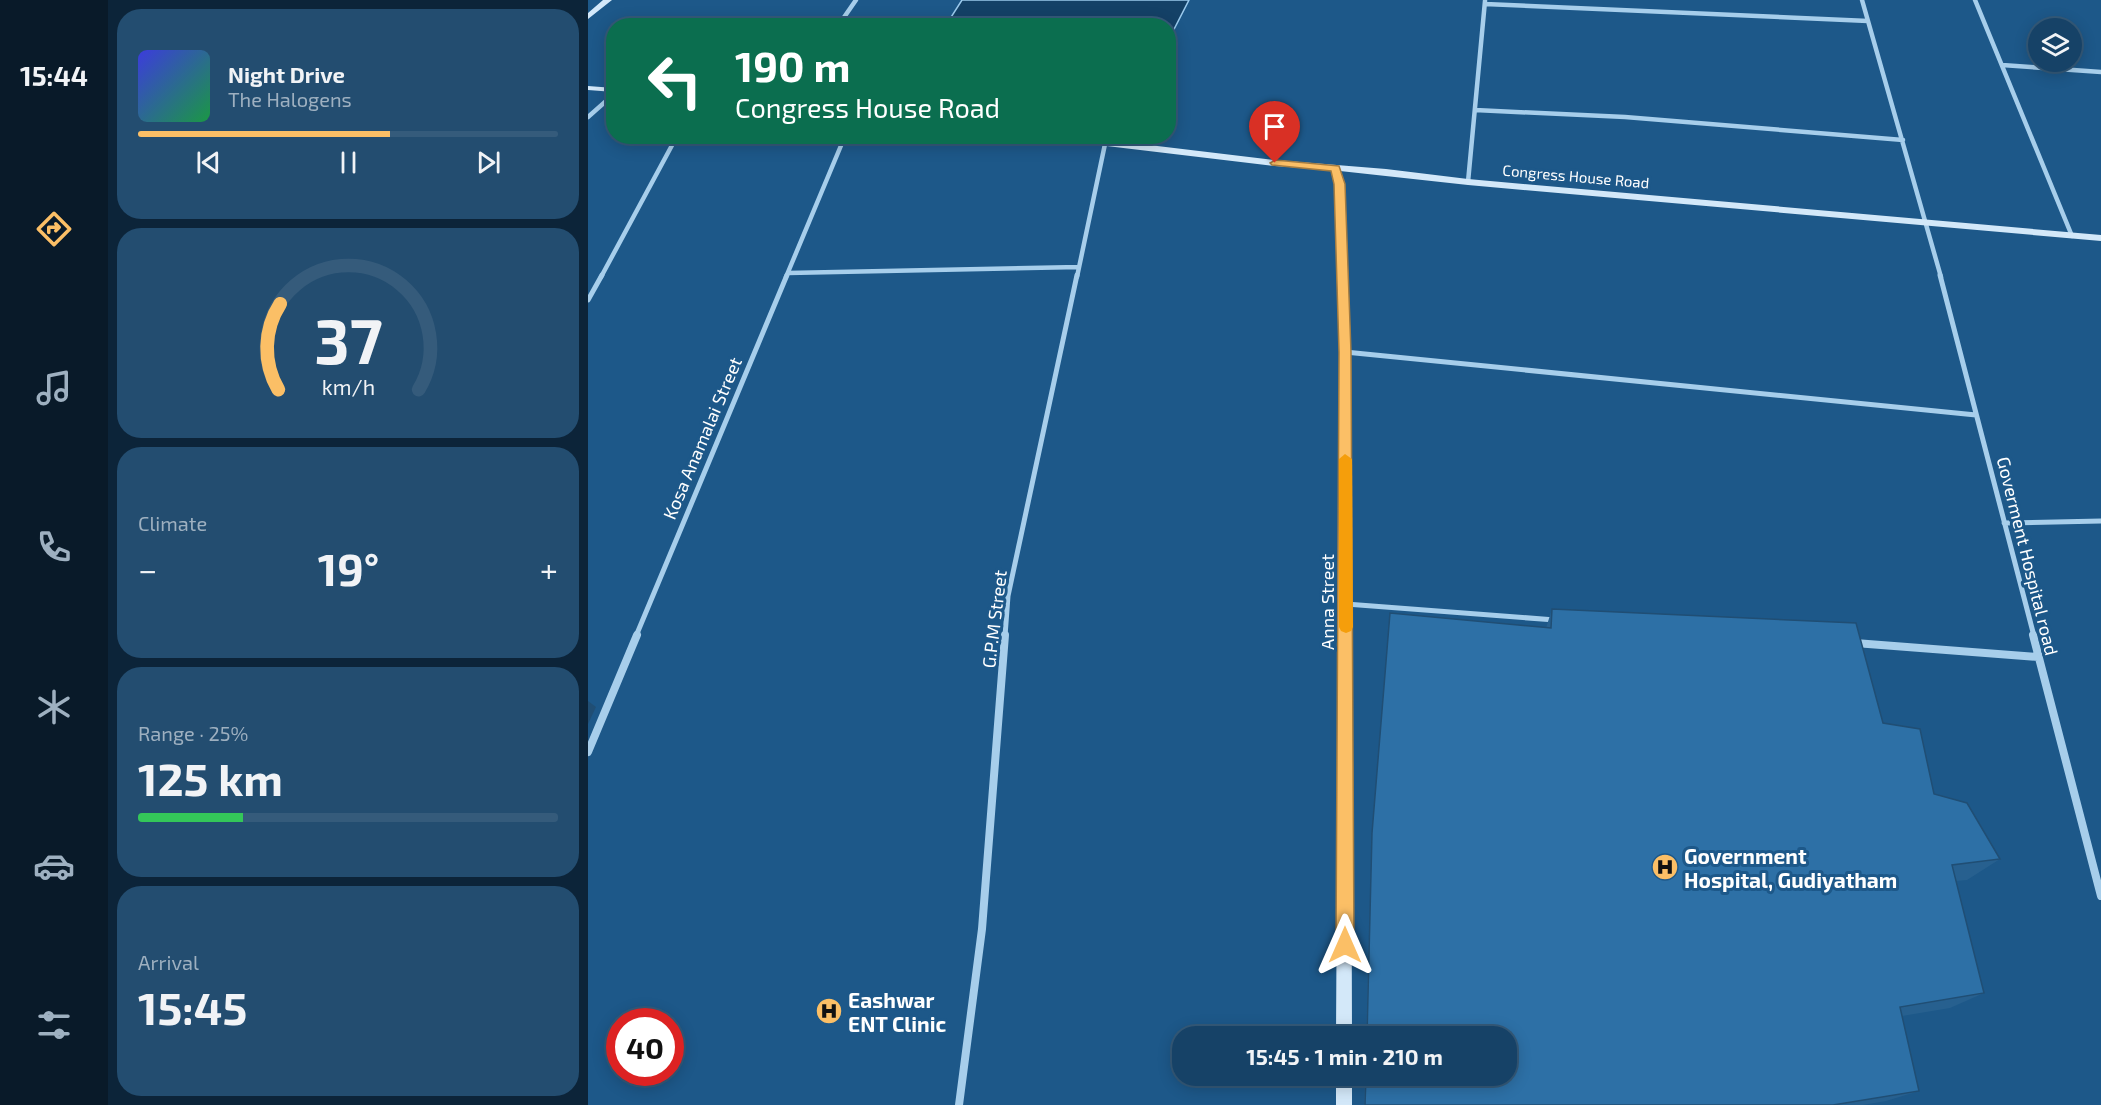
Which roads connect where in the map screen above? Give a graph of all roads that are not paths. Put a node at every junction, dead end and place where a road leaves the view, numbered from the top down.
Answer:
1 (608, 0) edge
2 (856, 0) edge
3 (1862, 0) edge
4 (1975, 0) edge
5 (1485, 2) edge
6 (588, 17) edge
7 (844, 18) edge
8 (1868, 21) junction
9 (2002, 65) junction
10 (2101, 72) edge
11 (588, 88) edge
12 (606, 91) edge
13 (606, 100) edge
14 (1475, 110) junction
15 (588, 117) edge
16 (1903, 140) junction
17 (673, 144) edge
18 (842, 144) edge
19 (1105, 144) joint
20 (1335, 168) junction
21 (1468, 182) junction
22 (1927, 223) junction
23 (2072, 236) junction
24 (2101, 238) edge
25 (1079, 267) junction
26 (788, 273) junction
27 (588, 300) edge
28 (1345, 352) junction
29 (1976, 415) junction
30 (2101, 521) edge
31 (2004, 523) junction
32 (1346, 604) junction
33 (1561, 621) edge
34 (1848, 643) edge
35 (2038, 657) junction
36 (588, 728) edge
37 (596, 730) junction
38 (588, 752) edge
39 (2101, 896) edge
40 (1344, 1026) edge
41 (1344, 1086) edge
42 (959, 1105) edge
43 (1344, 1105) edge

1 - 6 street
2 - 7 street
3 - 8 street, Goverment Hospital road
4 - 9 street
5 - 8 street
5 - 14 street
8 - 16 street, Goverment Hospital road
9 - 10 street
9 - 23 street
11 - 12 street
13 - 15 street
14 - 16 street
14 - 21 street
16 - 22 street, Goverment Hospital road
17 - 27 street
18 - 26 street, Kosa Anamalai Street
19 - 20 street, Congress House Road
19 - 25 street, G.P.M Street
20 - 21 street, Congress House Road
20 - 28 street, Anna Street
21 - 22 street, Congress House Road
22 - 23 street, Congress House Road
22 - 29 street, Goverment Hospital road
23 - 24 street, Congress House Road
25 - 26 street
25 - 42 street, G.P.M Street
26 - 37 street, Kosa Anamalai Street
28 - 29 street
28 - 32 street, Anna Street
29 - 31 street, Goverment Hospital road
30 - 31 street
31 - 35 street, Goverment Hospital road
32 - 33 street
32 - 40 street, Anna Street
34 - 35 street
35 - 39 street, Goverment Hospital road
36 - 37 street
37 - 38 street, Kosa Anamalai Street
41 - 43 street

